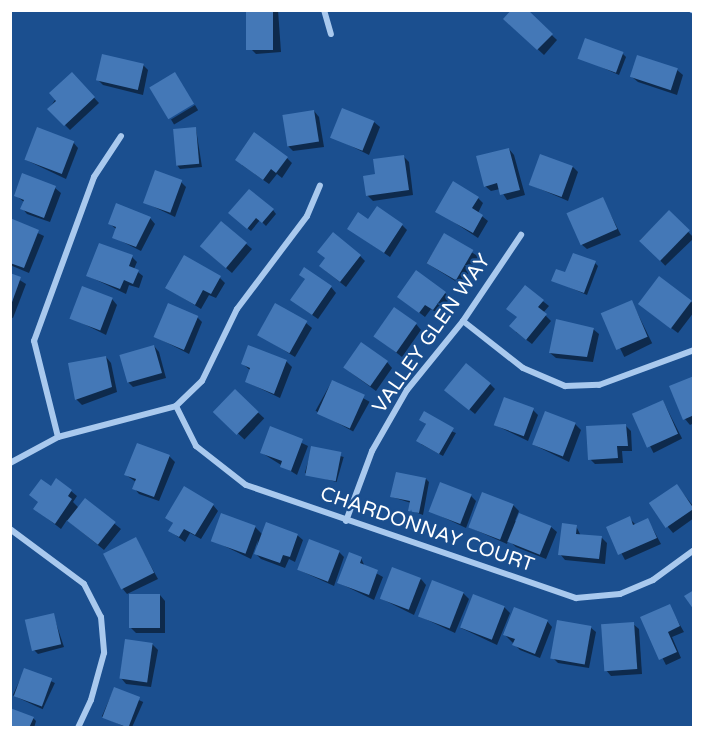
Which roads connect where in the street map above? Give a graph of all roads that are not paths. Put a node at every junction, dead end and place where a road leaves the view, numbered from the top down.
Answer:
1 (324, 10) edge
2 (331, 34) dead end
3 (121, 136) dead end
4 (320, 186) dead end
5 (521, 235) dead end
6 (463, 321) junction
7 (693, 350) edge
8 (176, 406) junction
9 (58, 437) junction
10 (10, 463) edge
11 (346, 520) junction
12 (10, 530) edge
13 (693, 550) edge
14 (78, 728) edge

1 - 2 street
3 - 9 street
4 - 8 street
5 - 6 street, VALLEY GLEN WAY
6 - 7 street
6 - 11 street, VALLEY GLEN WAY
8 - 9 street
8 - 11 street, CHARDONNAY COURT
9 - 10 street
11 - 13 street, CHARDONNAY COURT
12 - 14 street

